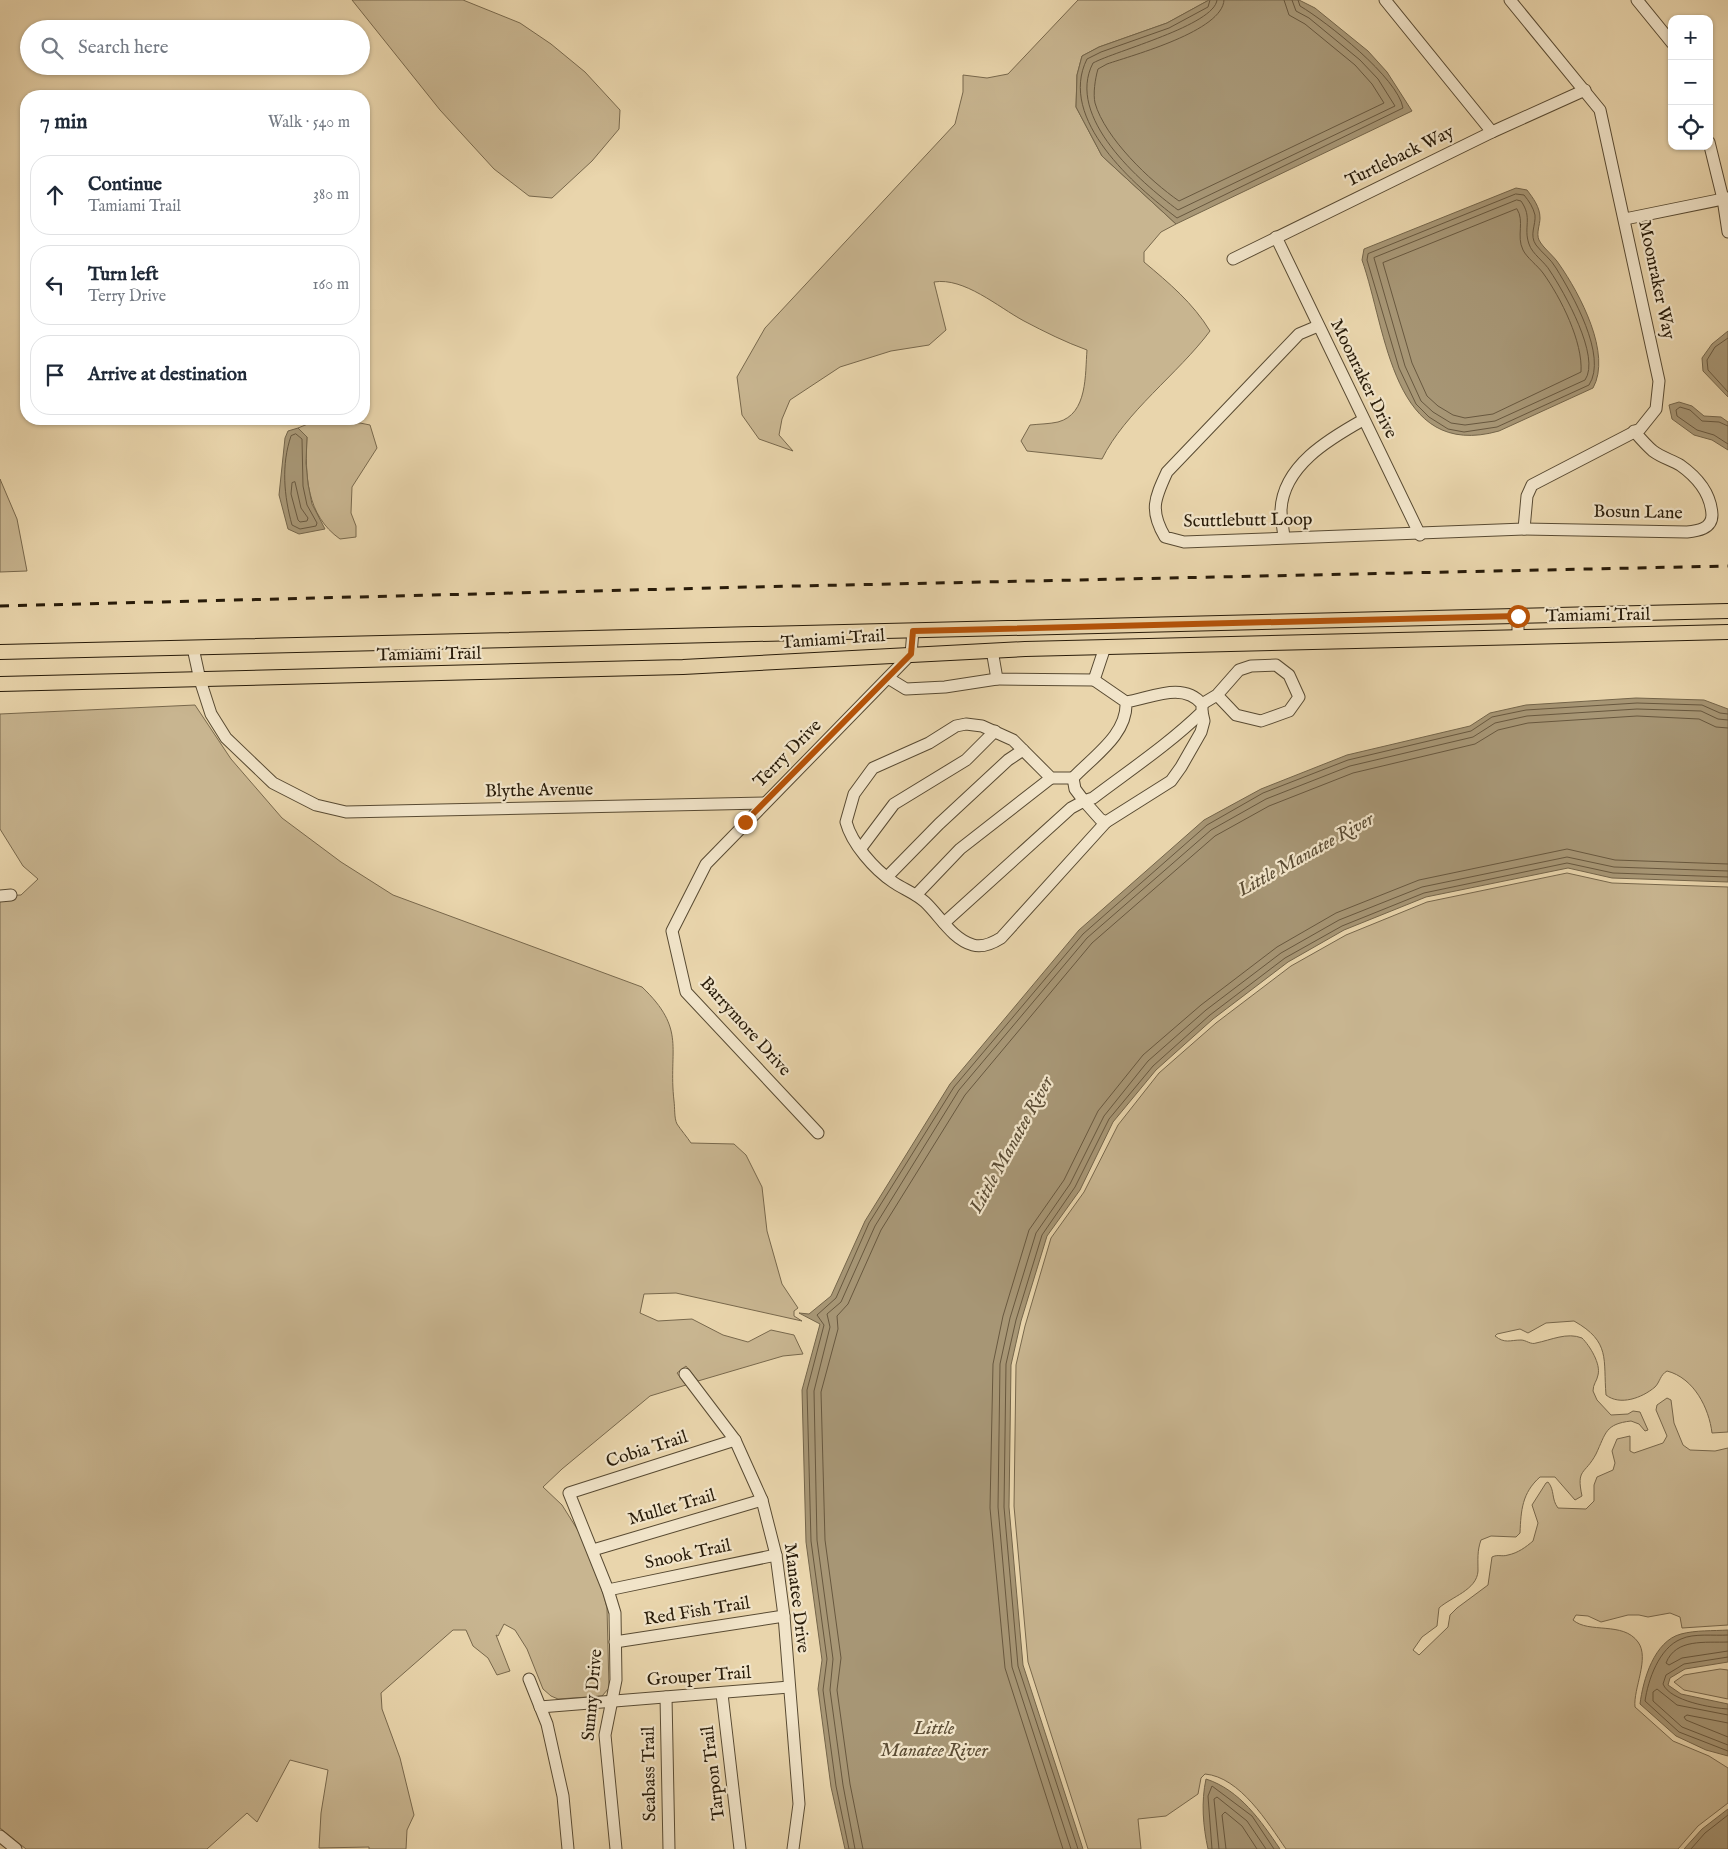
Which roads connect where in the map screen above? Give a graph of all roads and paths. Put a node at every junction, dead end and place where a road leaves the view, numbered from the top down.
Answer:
1 (1385, 0) edge
2 (1510, 0) edge
3 (1637, 0) edge
4 (1668, 38) edge
5 (1585, 90) junction
6 (1492, 132) junction
7 (1711, 150) edge
8 (1726, 199) edge
9 (1625, 219) junction
10 (1728, 232) edge
11 (1276, 237) junction
12 (1233, 259) dead end
13 (1318, 326) junction
14 (1363, 420) junction
15 (1634, 431) junction
16 (1524, 529) junction
17 (1420, 534) junction
18 (1284, 537) junction
19 (1728, 611) edge
20 (1518, 616) junction
21 (913, 631) junction
22 (1728, 632) edge
23 (1518, 637) junction
24 (1104, 647) junction
25 (193, 648) junction
26 (992, 650) junction
27 (0, 652) edge
28 (911, 654) junction
29 (888, 678) junction
30 (997, 679) junction
31 (200, 680) junction
32 (1094, 680) junction
33 (0, 684) edge
34 (1217, 695) junction
35 (1126, 702) junction
36 (1202, 708) junction
37 (995, 731) junction
38 (1023, 750) junction
39 (1051, 778) junction
40 (1073, 778) junction
41 (1084, 801) junction
42 (764, 803) junction
43 (1106, 822) junction
44 (860, 848) junction
45 (887, 877) junction
46 (916, 895) junction
47 (944, 923) junction
48 (672, 930) joint
49 (818, 1133) dead end
50 (685, 1374) dead end
51 (735, 1440) junction
52 (569, 1492) joint
53 (762, 1500) junction
54 (592, 1550) junction
55 (776, 1555) junction
56 (608, 1590) junction
57 (784, 1616) junction
58 (615, 1642) junction
59 (529, 1679) dead end
60 (789, 1687) junction
61 (722, 1694) junction
62 (666, 1697) junction
63 (612, 1701) junction
64 (540, 1707) junction
65 (0, 1836) edge
66 (16, 1849) edge
67 (568, 1849) edge
68 (616, 1849) edge
69 (670, 1849) edge
70 (740, 1849) edge
71 (793, 1849) edge

1 - 6 street
2 - 5 street, Moonraker Way
3 - 4 street
5 - 6 street, Turtleback Way
5 - 9 street, Moonraker Way
6 - 11 street, Turtleback Way
7 - 8 street
8 - 9 street
8 - 10 street
9 - 15 street, Moonraker Way
11 - 12 street, Turtleback Way
11 - 13 street, Moonraker Drive
13 - 14 street, Moonraker Drive
13 - 18 street, Scuttlebutt Loop
14 - 17 street, Moonraker Drive
14 - 18 street
15 - 16 street, Moonraker Way
15 - 16 street, Bosun Lane
16 - 17 street, Scuttlebutt Loop
17 - 18 street, Scuttlebutt Loop
19 - 20 main road, Tamiami Trail
20 - 21 main road, Tamiami Trail
20 - 23 street
21 - 25 main road, Tamiami Trail
21 - 28 street
22 - 23 main road, Tamiami Trail
23 - 24 main road, Tamiami Trail
24 - 26 main road, Tamiami Trail
24 - 32 street
25 - 27 main road, Tamiami Trail
25 - 31 street
26 - 28 main road, Tamiami Trail
26 - 30 street
28 - 29 street, Terry Drive
28 - 31 main road, Tamiami Trail
29 - 30 street
29 - 42 street, Terry Drive
30 - 32 street
31 - 33 main road, Tamiami Trail
31 - 42 street, Blythe Avenue
32 - 35 street
34 - 34 street
34 - 36 street
35 - 36 street
35 - 40 street
36 - 41 street
36 - 43 street
37 - 38 street
37 - 44 street
37 - 44 street
38 - 39 street
38 - 45 street
39 - 40 street
39 - 46 street
40 - 41 street
41 - 43 street
41 - 47 street
42 - 48 street, Terry Drive
43 - 47 street
44 - 45 street
45 - 46 street
46 - 47 street
48 - 49 street, Barrymore Drive
50 - 51 street, Manatee Drive
51 - 52 street, Cobia Trail
51 - 53 street, Manatee Drive
52 - 54 street, Sunny Drive
53 - 54 street, Mullet Trail
53 - 55 street, Manatee Drive
54 - 56 street, Sunny Drive
55 - 56 street, Snook Trail
55 - 57 street, Manatee Drive
56 - 58 street, Sunny Drive
57 - 58 street, Red Fish Trail
57 - 60 street, Manatee Drive
58 - 63 street, Sunny Drive
59 - 64 street
60 - 61 street, Grouper Trail
60 - 71 street, Manatee Drive
61 - 62 street, Grouper Trail
61 - 70 street, Tarpon Trail
62 - 63 street, Grouper Trail
62 - 69 street, Seabass Trail
63 - 64 street, Grouper Trail
63 - 68 street, Sunny Drive
64 - 67 street
65 - 66 street

